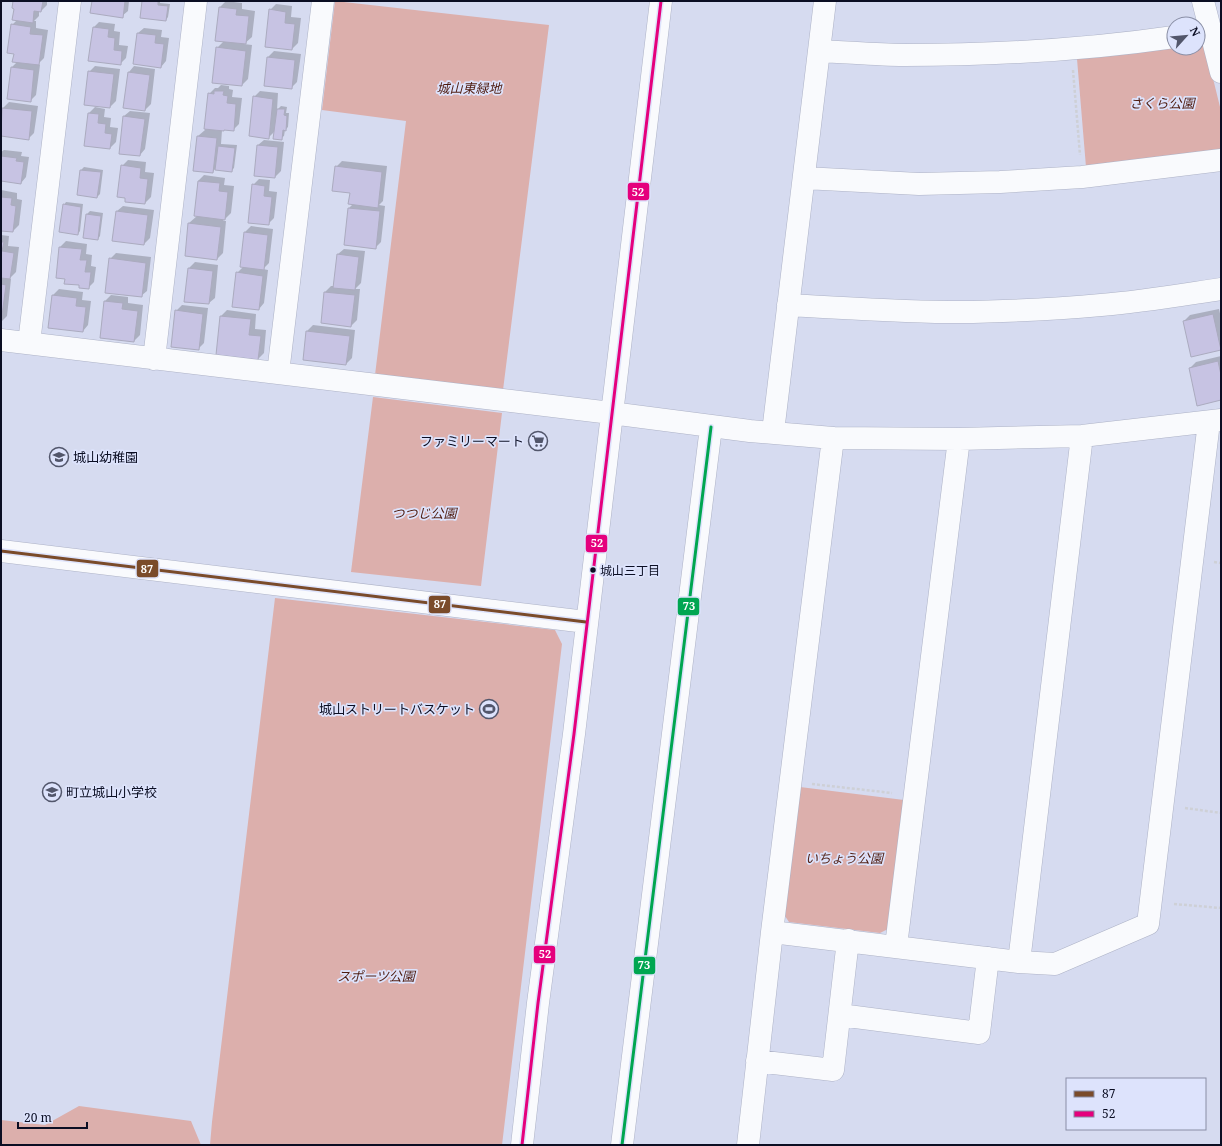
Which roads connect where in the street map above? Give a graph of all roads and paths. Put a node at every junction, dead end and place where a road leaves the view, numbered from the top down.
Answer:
1 (70, 1) edge
2 (196, 1) edge
3 (323, 1) edge
4 (661, 1) edge
5 (825, 1) edge
6 (1203, 1) edge
7 (1203, 16) edge
8 (1206, 37) edge
9 (1166, 38) edge
10 (1071, 50) junction
11 (819, 51) junction
12 (1221, 72) edge
13 (1221, 160) edge
14 (1082, 177) junction
15 (804, 178) junction
16 (1221, 289) edge
17 (788, 305) junction
18 (1, 340) edge
19 (29, 343) junction
20 (154, 359) junction
21 (278, 373) junction
22 (611, 413) junction
23 (1215, 421) edge
24 (711, 426) junction
25 (773, 432) junction
26 (1082, 436) junction
27 (833, 438) junction
28 (959, 439) junction
29 (1, 551) edge
30 (586, 622) junction
31 (791, 781) junction
32 (915, 796) junction
33 (1162, 805) junction
34 (1221, 813) edge
35 (1150, 901) junction
36 (1221, 908) edge
37 (772, 932) junction
38 (848, 940) junction
39 (896, 946) junction
40 (988, 958) junction
41 (1019, 962) junction
42 (840, 1014) junction
43 (757, 1061) junction
44 (522, 1145) edge
45 (622, 1145) edge
46 (748, 1145) edge

1 - 19 street
2 - 20 street
3 - 21 street
4 - 22 street
5 - 11 street
6 - 7 street
8 - 12 street
9 - 10 street
10 - 11 street
10 - 14 path
11 - 15 street
13 - 14 street
14 - 15 street
15 - 17 street
16 - 17 street
17 - 25 street
18 - 19 street
19 - 20 street
20 - 21 street
21 - 22 street
22 - 24 street
22 - 30 street
23 - 26 street
23 - 33 street
24 - 25 street
24 - 45 street
25 - 27 street
26 - 28 street
26 - 41 street
27 - 28 street
27 - 31 street
28 - 32 street
29 - 30 street
30 - 44 street
31 - 32 path
31 - 37 street
32 - 39 street
33 - 34 path
33 - 35 street
35 - 36 path
35 - 41 street
37 - 38 street
37 - 43 street
38 - 39 street
38 - 42 street
39 - 40 street
40 - 41 street
40 - 42 street
42 - 43 street
43 - 46 street

